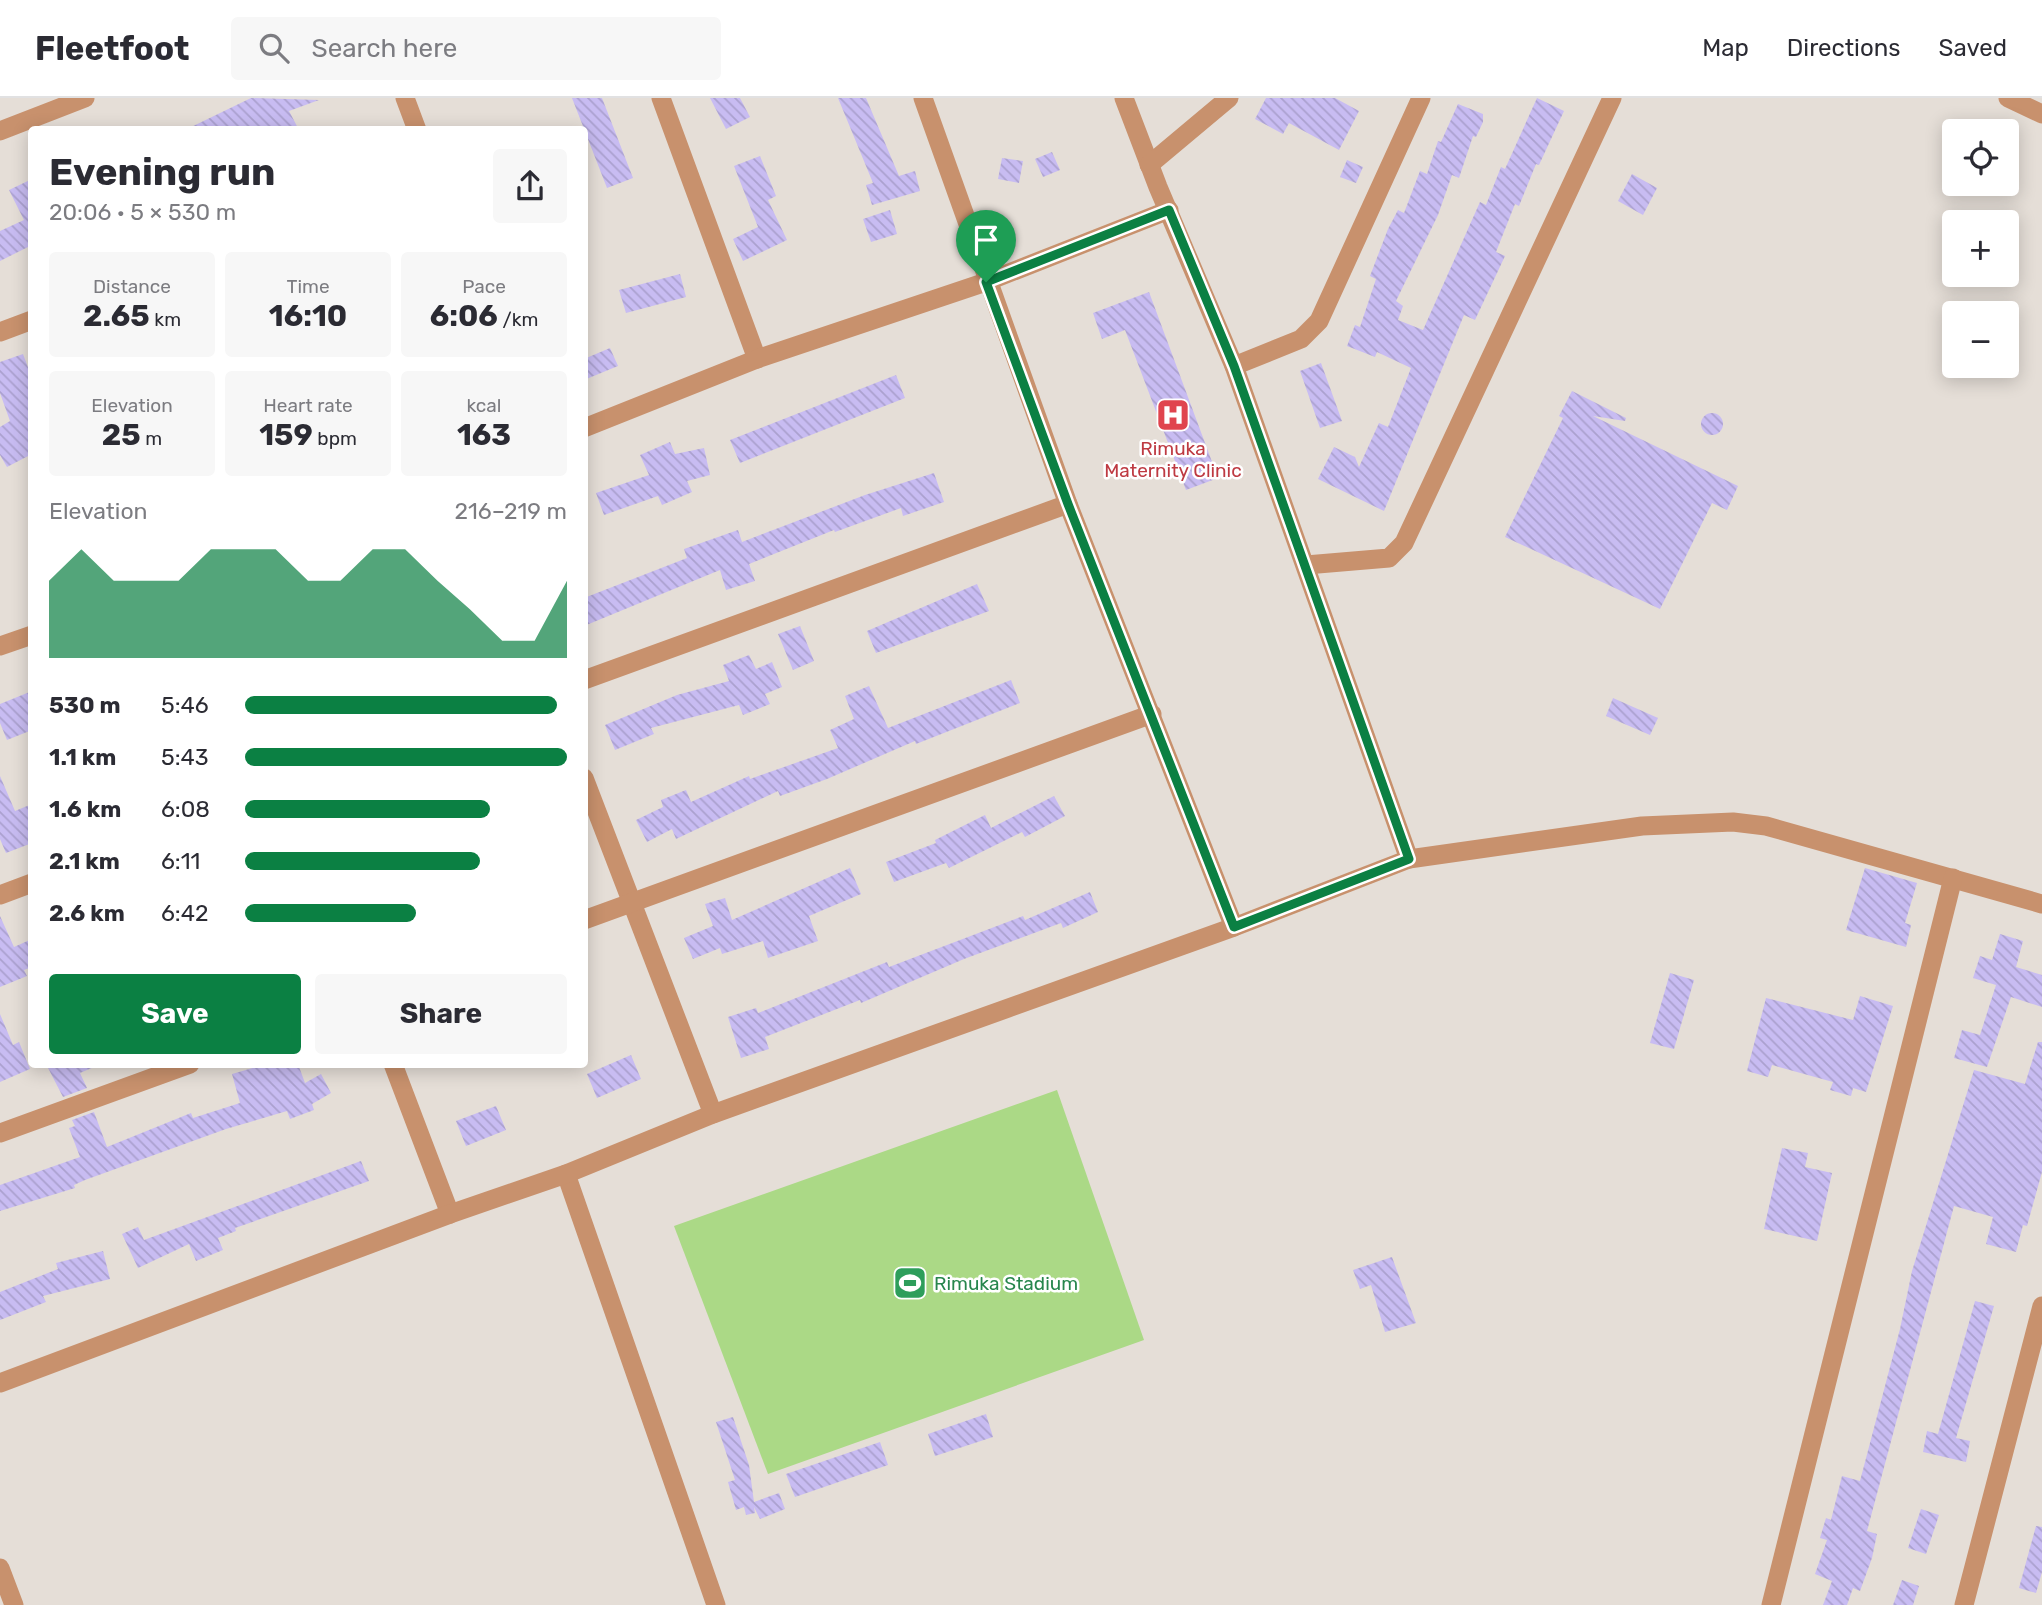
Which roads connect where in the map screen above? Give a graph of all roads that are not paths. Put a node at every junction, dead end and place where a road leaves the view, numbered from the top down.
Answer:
1 (85, 98) edge
2 (405, 98) edge
3 (661, 98) edge
4 (922, 98) edge
5 (1124, 98) edge
6 (1229, 98) edge
7 (1421, 98) edge
8 (1612, 98) edge
9 (2008, 98) edge
10 (2042, 114) edge
11 (416, 126) edge
12 (0, 131) edge
13 (1149, 165) junction
14 (1169, 210) junction
15 (986, 282) junction
16 (28, 322) edge
17 (0, 332) edge
18 (757, 359) junction
19 (1234, 366) junction
20 (588, 426) edge
21 (1068, 504) junction
22 (1307, 565) junction
23 (28, 636) edge
24 (0, 646) edge
25 (588, 679) edge
26 (1152, 714) junction
27 (588, 788) edge
28 (1409, 859) junction
29 (1953, 878) junction
30 (28, 884) edge
31 (0, 895) edge
32 (632, 903) junction
33 (2042, 904) edge
34 (588, 919) edge
35 (1234, 927) junction
36 (179, 1068) edge
37 (395, 1068) edge
38 (713, 1114) junction
39 (0, 1133) edge
40 (566, 1174) junction
41 (450, 1214) junction
42 (2042, 1306) edge
43 (0, 1383) edge
44 (0, 1568) edge
45 (14, 1605) edge
46 (716, 1605) edge
47 (1771, 1605) edge
48 (1964, 1605) edge

1 - 12 street
2 - 11 street
3 - 18 street
4 - 15 street
5 - 13 street
6 - 13 street
7 - 19 street
8 - 22 street
9 - 10 street
13 - 14 street
14 - 15 street
14 - 19 street
15 - 18 street
15 - 21 street
16 - 17 street
18 - 20 street
19 - 22 street
21 - 25 street
21 - 26 street
22 - 28 street
23 - 24 street
26 - 32 street
26 - 35 street
27 - 32 street
28 - 29 street
28 - 35 street
29 - 33 street
29 - 47 street
30 - 31 street
32 - 34 street
32 - 38 street
35 - 38 street
36 - 39 street
37 - 41 street
38 - 40 street
40 - 41 street
40 - 46 street
41 - 43 street
42 - 48 street
44 - 45 street

